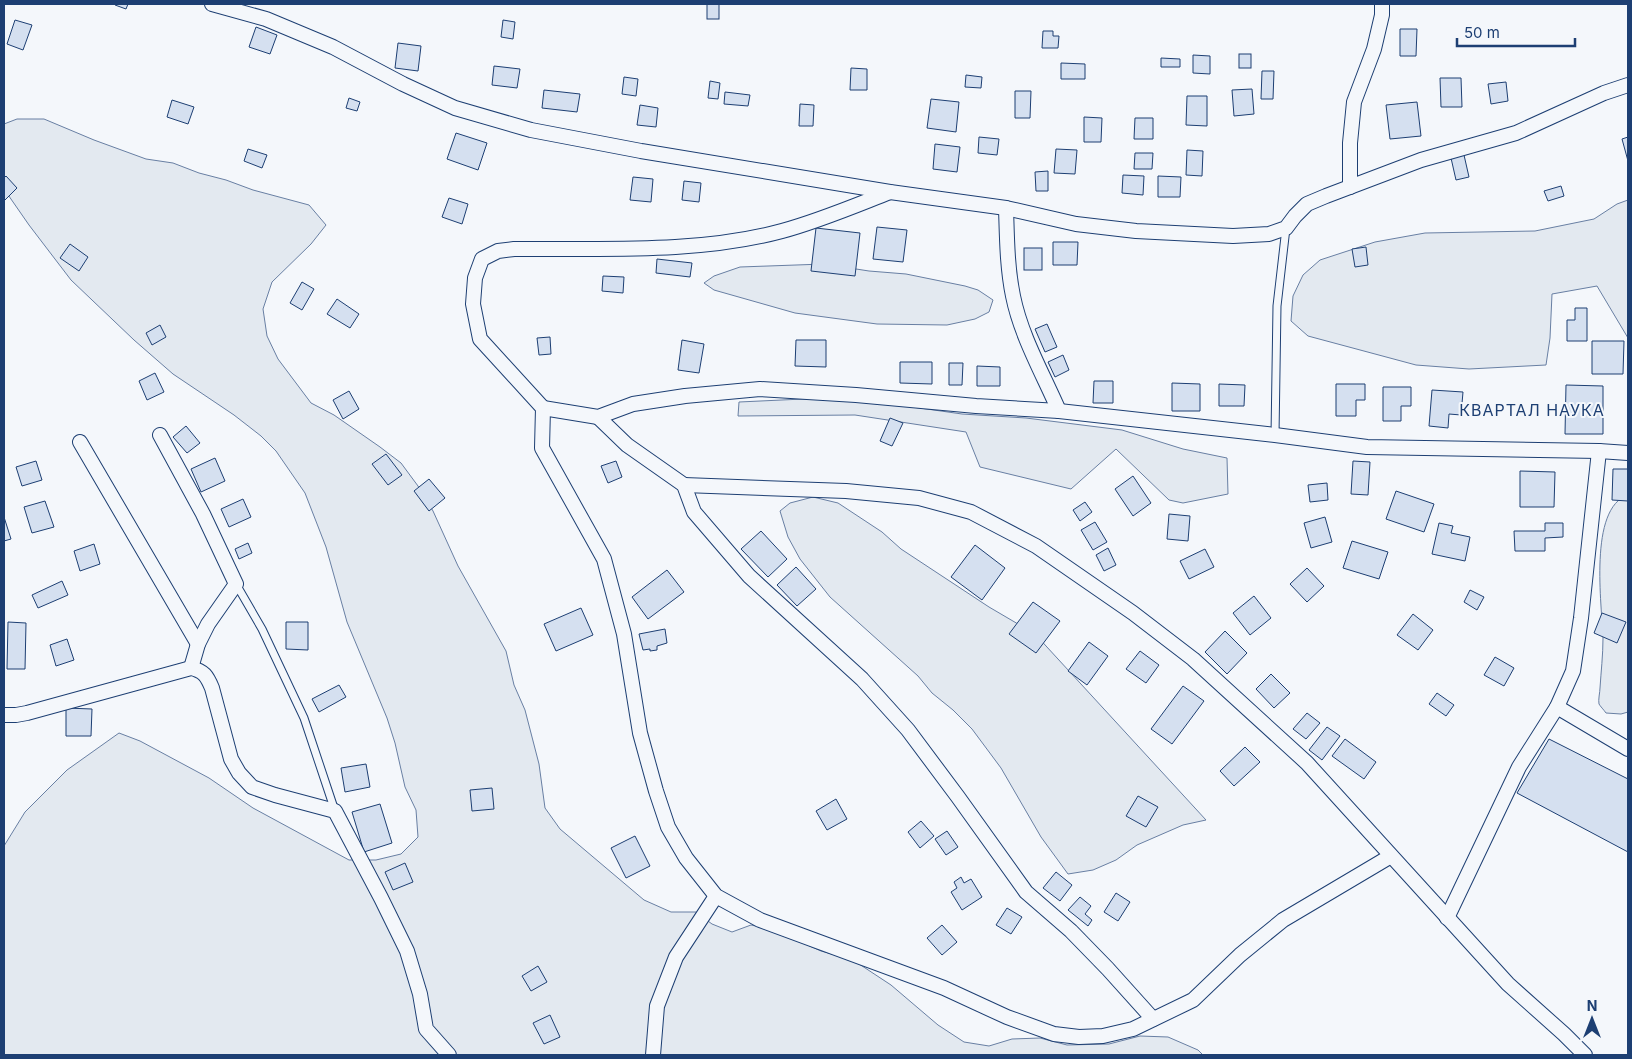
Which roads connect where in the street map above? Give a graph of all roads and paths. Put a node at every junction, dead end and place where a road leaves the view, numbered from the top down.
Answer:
1 (212, 4) edge
2 (1382, 4) edge
3 (1628, 85) edge
4 (1350, 187) junction
5 (890, 192) junction
6 (1006, 208) junction
7 (1286, 228) junction
8 (543, 408) junction
9 (1059, 411) junction
10 (598, 417) junction
11 (160, 434) dead end
12 (1275, 434) junction
13 (80, 442) dead end
14 (1599, 451) junction
15 (1628, 453) edge
16 (684, 485) junction
17 (236, 584) junction
18 (198, 644) junction
19 (191, 668) junction
20 (1557, 707) junction
21 (4, 715) edge
22 (1628, 750) edge
23 (335, 811) junction
24 (1391, 856) junction
25 (716, 896) junction
26 (1447, 918) junction
27 (1153, 1019) junction
28 (449, 1055) edge
29 (653, 1055) edge
30 (1585, 1055) edge

1 - 5 street
2 - 4 street
3 - 4 street
4 - 7 street
5 - 6 street
5 - 8 street
6 - 7 street
6 - 9 street
7 - 12 lane
8 - 10 street
8 - 25 street
9 - 10 street
9 - 12 street
10 - 16 street
11 - 17 street
12 - 14 street
13 - 18 street
14 - 15 street
14 - 20 street
16 - 24 street
16 - 27 street
17 - 18 street
17 - 23 lane
18 - 19 street
19 - 21 street
19 - 23 street
20 - 22 street
20 - 26 street
23 - 28 street
24 - 26 street
24 - 27 street
25 - 27 street
25 - 29 street
26 - 30 street

